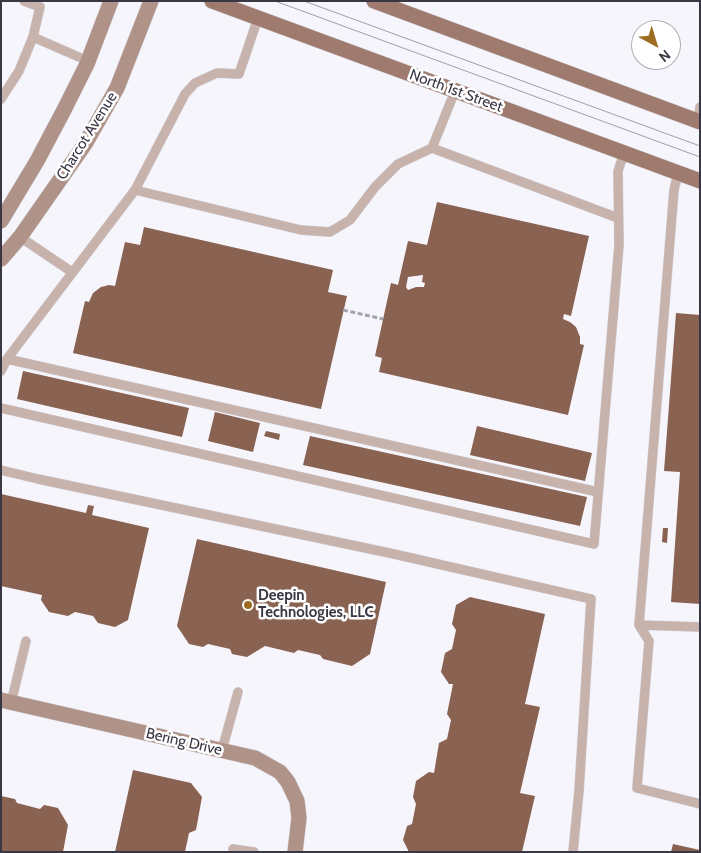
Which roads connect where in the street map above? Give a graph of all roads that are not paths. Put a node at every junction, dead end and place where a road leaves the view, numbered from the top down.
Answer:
1 (24, 1) edge
2 (112, 1) edge
3 (151, 1) edge
4 (212, 1) edge
5 (374, 1) edge
6 (258, 18) junction
7 (32, 37) junction
8 (88, 61) junction
9 (454, 91) junction
10 (1, 99) edge
11 (699, 117) edge
12 (432, 148) junction
13 (624, 153) junction
14 (678, 173) junction
15 (700, 181) edge
16 (134, 190) junction
17 (618, 218) junction
18 (1, 221) edge
19 (20, 237) junction
20 (1, 259) edge
21 (72, 272) junction
22 (7, 359) junction
23 (1, 371) edge
24 (1, 408) edge
25 (1, 470) edge
26 (598, 492) junction
27 (639, 625) junction
28 (700, 627) edge
29 (26, 641) dead end
30 (238, 692) dead end
31 (6, 702) edge
32 (222, 750) junction
33 (700, 804) edge
34 (233, 848) dead end
35 (254, 852) edge
36 (295, 852) edge
37 (573, 852) edge

1 - 7 lane
2 - 8 main road, Charcot Avenue
3 - 19 main road, Charcot Avenue
4 - 6 main road, North 1st Street
5 - 11 main road
6 - 9 main road, North 1st Street
6 - 16 lane
7 - 8 lane
7 - 10 lane
8 - 18 main road, Charcot Avenue
9 - 12 lane
9 - 13 main road, North 1st Street
12 - 16 lane
12 - 17 lane
13 - 14 main road, North 1st Street
13 - 17 lane
14 - 15 main road, North 1st Street
14 - 27 lane
16 - 21 lane
17 - 26 lane
19 - 20 main road, Charcot Avenue
19 - 21 lane
21 - 22 lane
22 - 23 lane
22 - 26 lane
24 - 26 lane
25 - 37 lane
27 - 28 lane
27 - 33 lane
29 - 31 lane
30 - 32 lane
31 - 32 main road, Bering Drive
32 - 36 main road, Bering Drive
34 - 35 lane

